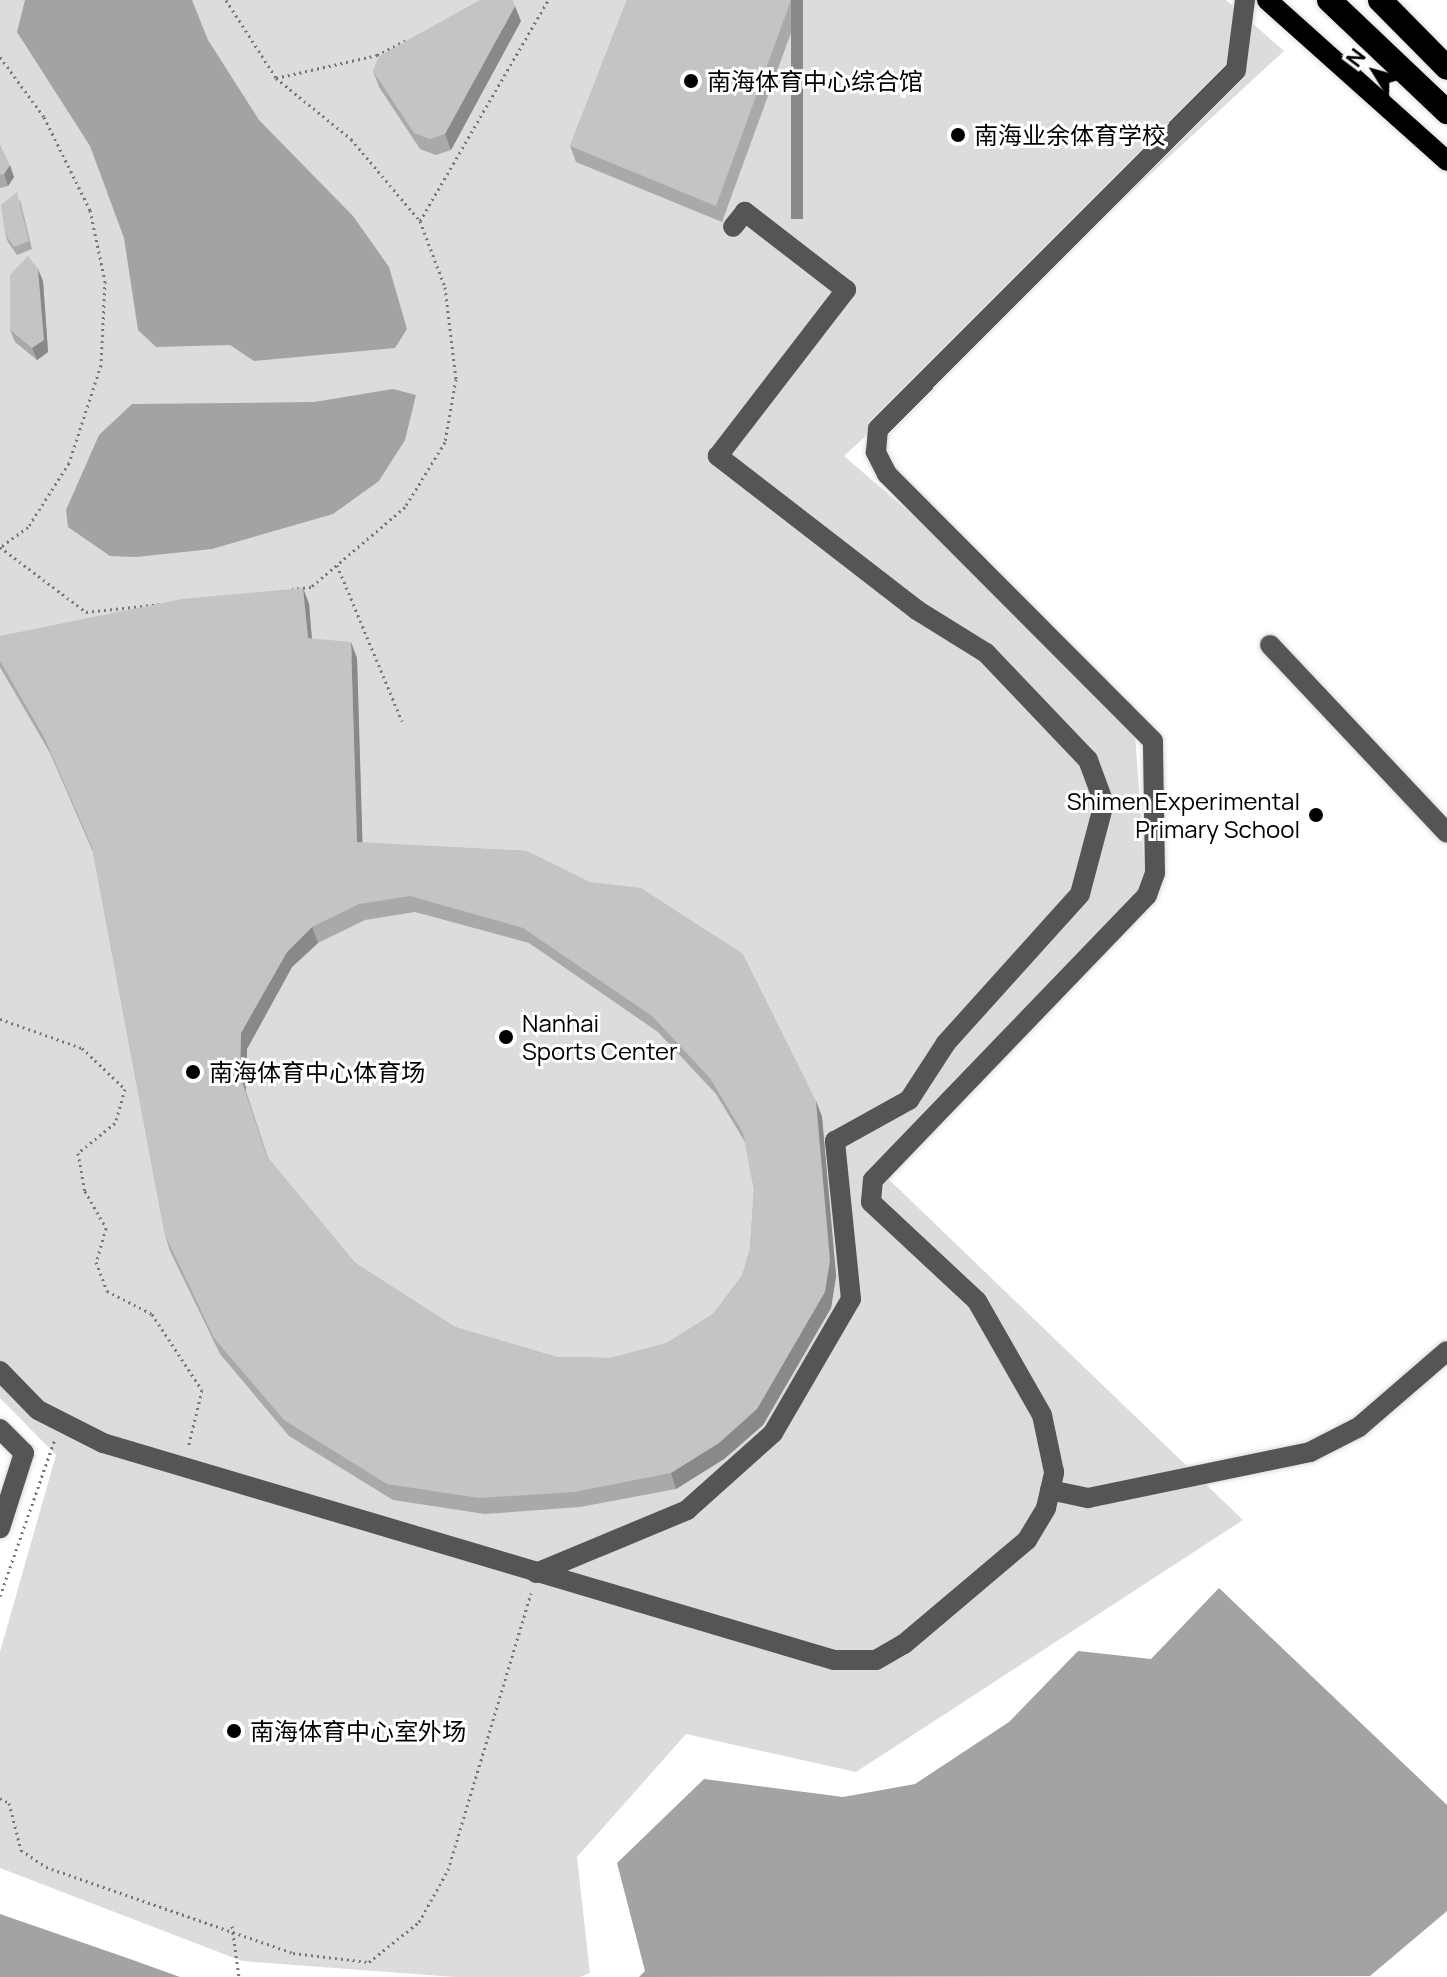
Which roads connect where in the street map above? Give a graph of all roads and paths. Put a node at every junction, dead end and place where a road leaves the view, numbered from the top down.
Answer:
1 (226, 0) edge
2 (548, 0) edge
3 (1245, 0) edge
4 (1267, 0) edge
5 (1329, 0) edge
6 (1380, 0) edge
7 (419, 34) edge
8 (0, 57) edge
9 (1447, 68) edge
10 (276, 78) junction
11 (1447, 112) edge
12 (1447, 161) edge
13 (420, 221) junction
14 (733, 227) dead end
15 (0, 547) edge
16 (337, 565) junction
17 (282, 590) edge
18 (179, 602) edge
19 (1270, 645) dead end
20 (402, 721) dead end
21 (1447, 833) edge
22 (0, 1019) edge
23 (1447, 1351) edge
24 (0, 1371) edge
25 (60, 1424) junction
26 (0, 1429) edge
27 (183, 1468) junction
28 (1050, 1490) junction
29 (0, 1528) edge
30 (536, 1573) junction
31 (0, 1596) edge
32 (0, 1798) edge
33 (232, 1926) junction
34 (239, 1977) edge

1 - 10 path
2 - 13 path
3 - 28 street
4 - 12 main road
5 - 11 highway
6 - 9 highway
7 - 10 path
8 - 15 path
10 - 13 path
13 - 16 path
14 - 30 street
15 - 18 path
16 - 17 path
16 - 20 path
19 - 21 street
22 - 27 path
23 - 28 street
24 - 25 street
25 - 27 street
25 - 31 path
26 - 29 street
27 - 30 street
28 - 30 street
30 - 33 path
32 - 33 path
33 - 34 path

